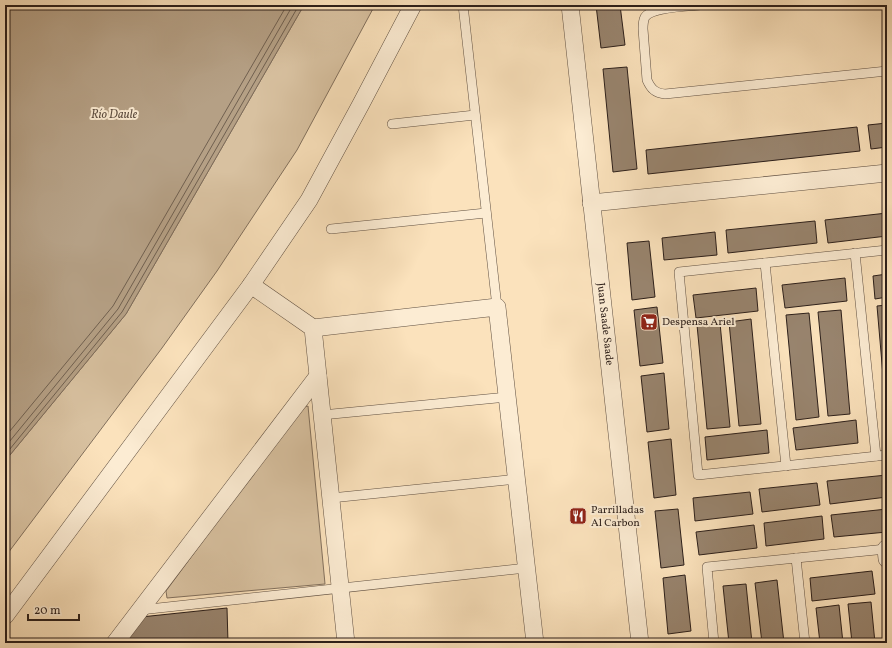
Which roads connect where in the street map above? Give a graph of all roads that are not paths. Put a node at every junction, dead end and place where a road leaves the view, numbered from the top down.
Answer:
1 (413, 5) edge
2 (463, 5) edge
3 (570, 5) edge
4 (700, 5) edge
5 (887, 71) edge
6 (475, 115) junction
7 (392, 124) dead end
8 (887, 173) edge
9 (591, 203) junction
10 (486, 213) junction
11 (331, 229) dead end
12 (887, 250) edge
13 (855, 253) junction
14 (765, 262) junction
15 (251, 285) junction
16 (497, 307) junction
17 (313, 328) junction
18 (318, 376) junction
19 (507, 397) junction
20 (322, 415) junction
21 (887, 455) edge
22 (876, 456) junction
23 (786, 466) junction
24 (516, 480) junction
25 (331, 498) junction
26 (887, 552) edge
27 (796, 558) junction
28 (526, 568) junction
29 (340, 588) junction
30 (140, 610) junction
31 (5, 616) edge
32 (115, 643) edge
33 (346, 643) edge
34 (535, 643) edge
35 (640, 643) edge
36 (714, 643) edge
37 (805, 643) edge

1 - 15 street
2 - 6 lane
3 - 9 street, Juan Saade Saade
4 - 5 lane
6 - 7 lane
6 - 10 lane
8 - 9 street
9 - 35 street, Juan Saade Saade
10 - 11 lane
10 - 16 lane
12 - 13 lane
13 - 14 lane
13 - 22 lane
14 - 23 lane
14 - 23 lane
15 - 17 street
15 - 31 street
16 - 17 street
16 - 19 street
17 - 18 street
18 - 20 street
18 - 30 street
19 - 20 lane
19 - 24 street
20 - 25 street
21 - 22 lane
22 - 23 lane
24 - 25 lane
24 - 28 street
25 - 29 street
26 - 27 lane
27 - 36 lane
27 - 37 lane
28 - 29 lane
28 - 34 street
29 - 30 lane
29 - 33 street
30 - 32 street

